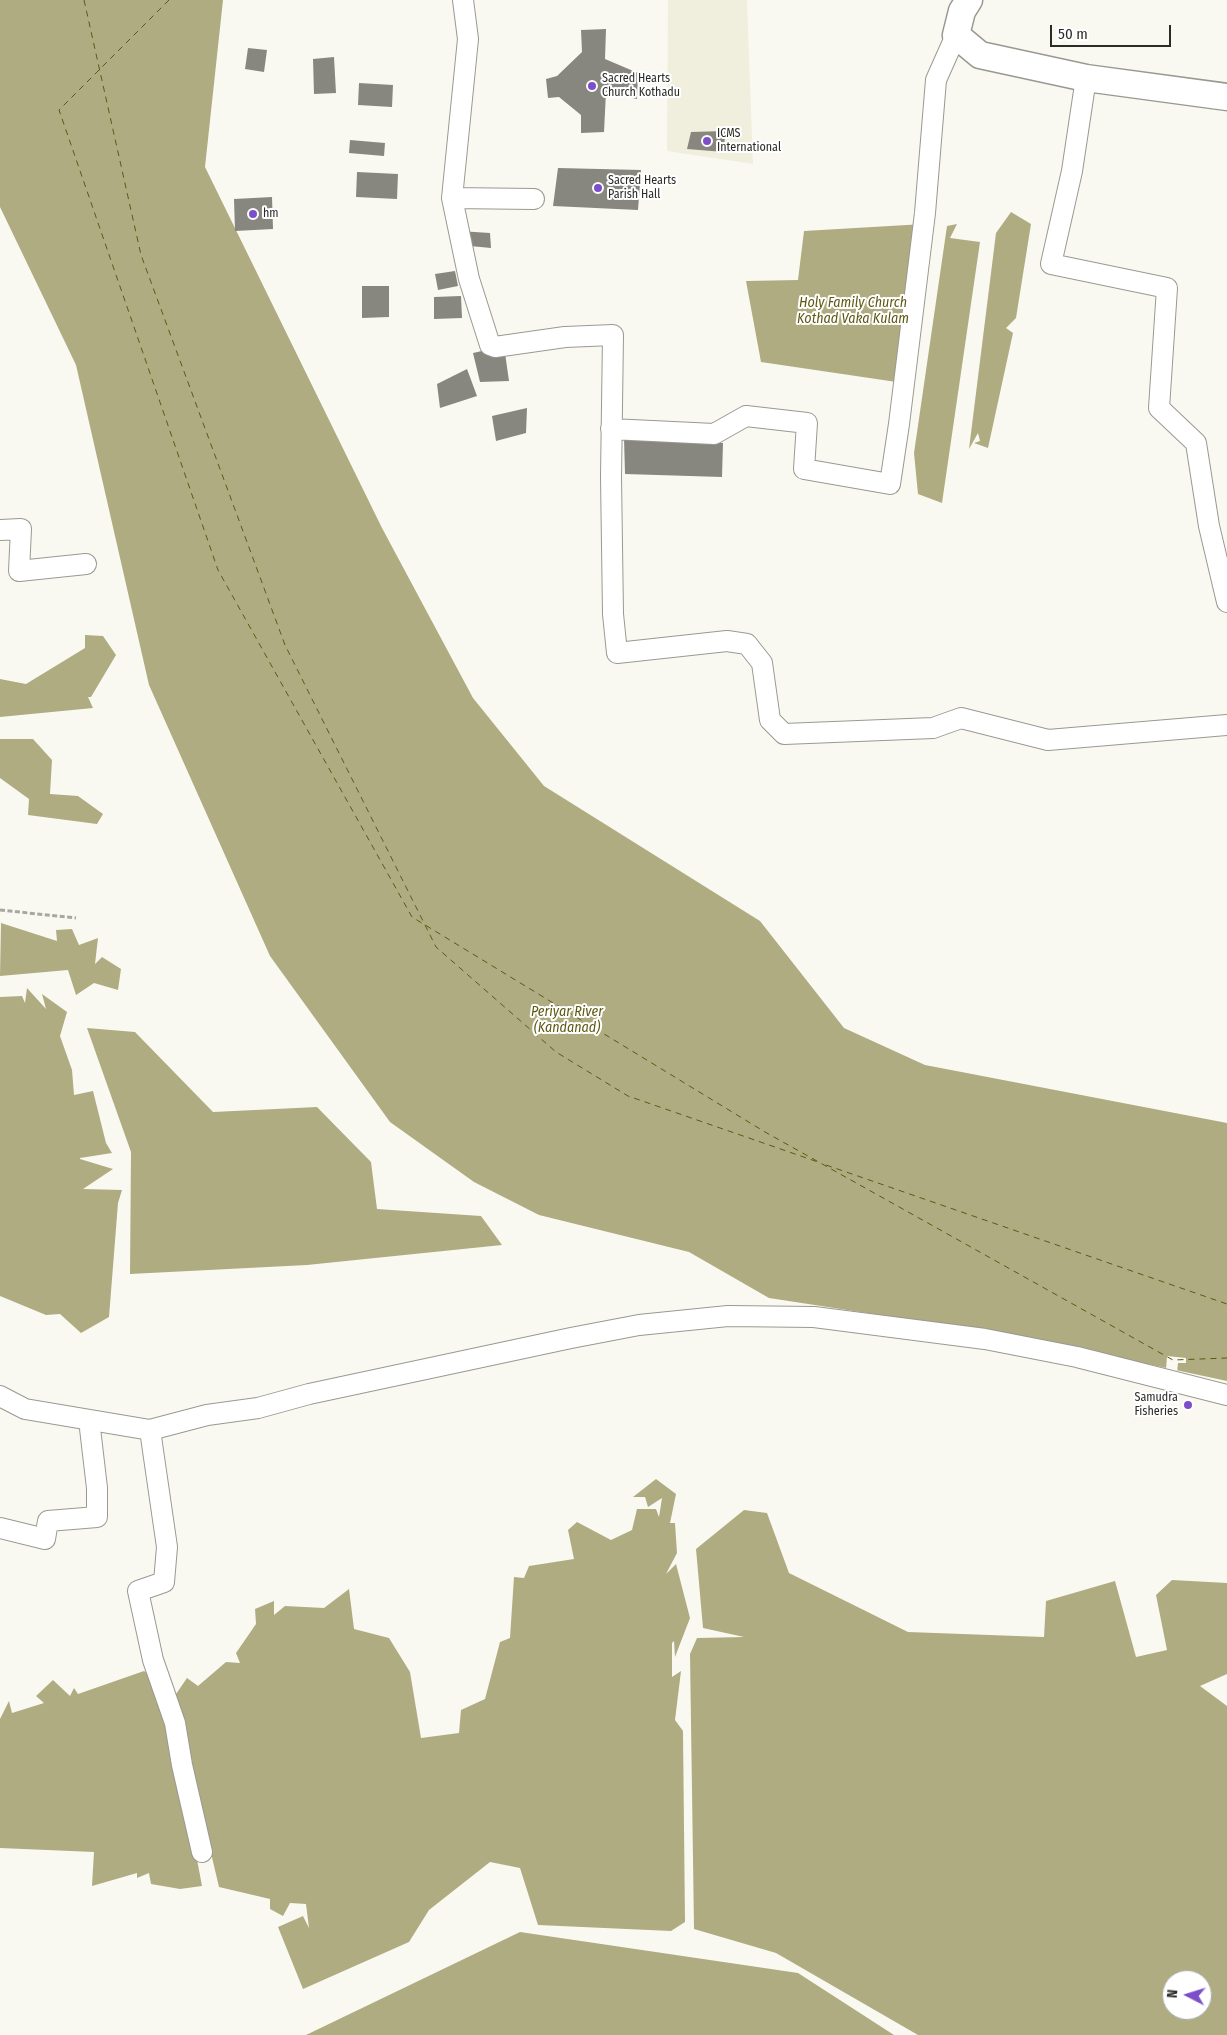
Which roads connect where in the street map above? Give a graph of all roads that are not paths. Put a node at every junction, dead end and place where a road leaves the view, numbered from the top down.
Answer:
1 (464, 0) edge
2 (969, 0) edge
3 (956, 35) junction
4 (1086, 78) junction
5 (1227, 98) edge
6 (452, 198) junction
7 (534, 199) dead end
8 (612, 429) junction
9 (0, 530) edge
10 (86, 564) dead end
11 (1227, 602) edge
12 (1227, 726) edge
13 (1227, 1395) edge
14 (0, 1396) edge
15 (89, 1420) junction
16 (150, 1430) junction
17 (0, 1528) edge
18 (202, 1852) dead end

1 - 6 street
2 - 3 main road
3 - 4 main road
3 - 8 street
4 - 5 main road
4 - 11 street
6 - 7 street
6 - 8 street
8 - 12 street
9 - 10 street
13 - 16 street
14 - 15 street
15 - 16 street
15 - 17 street
16 - 18 street

